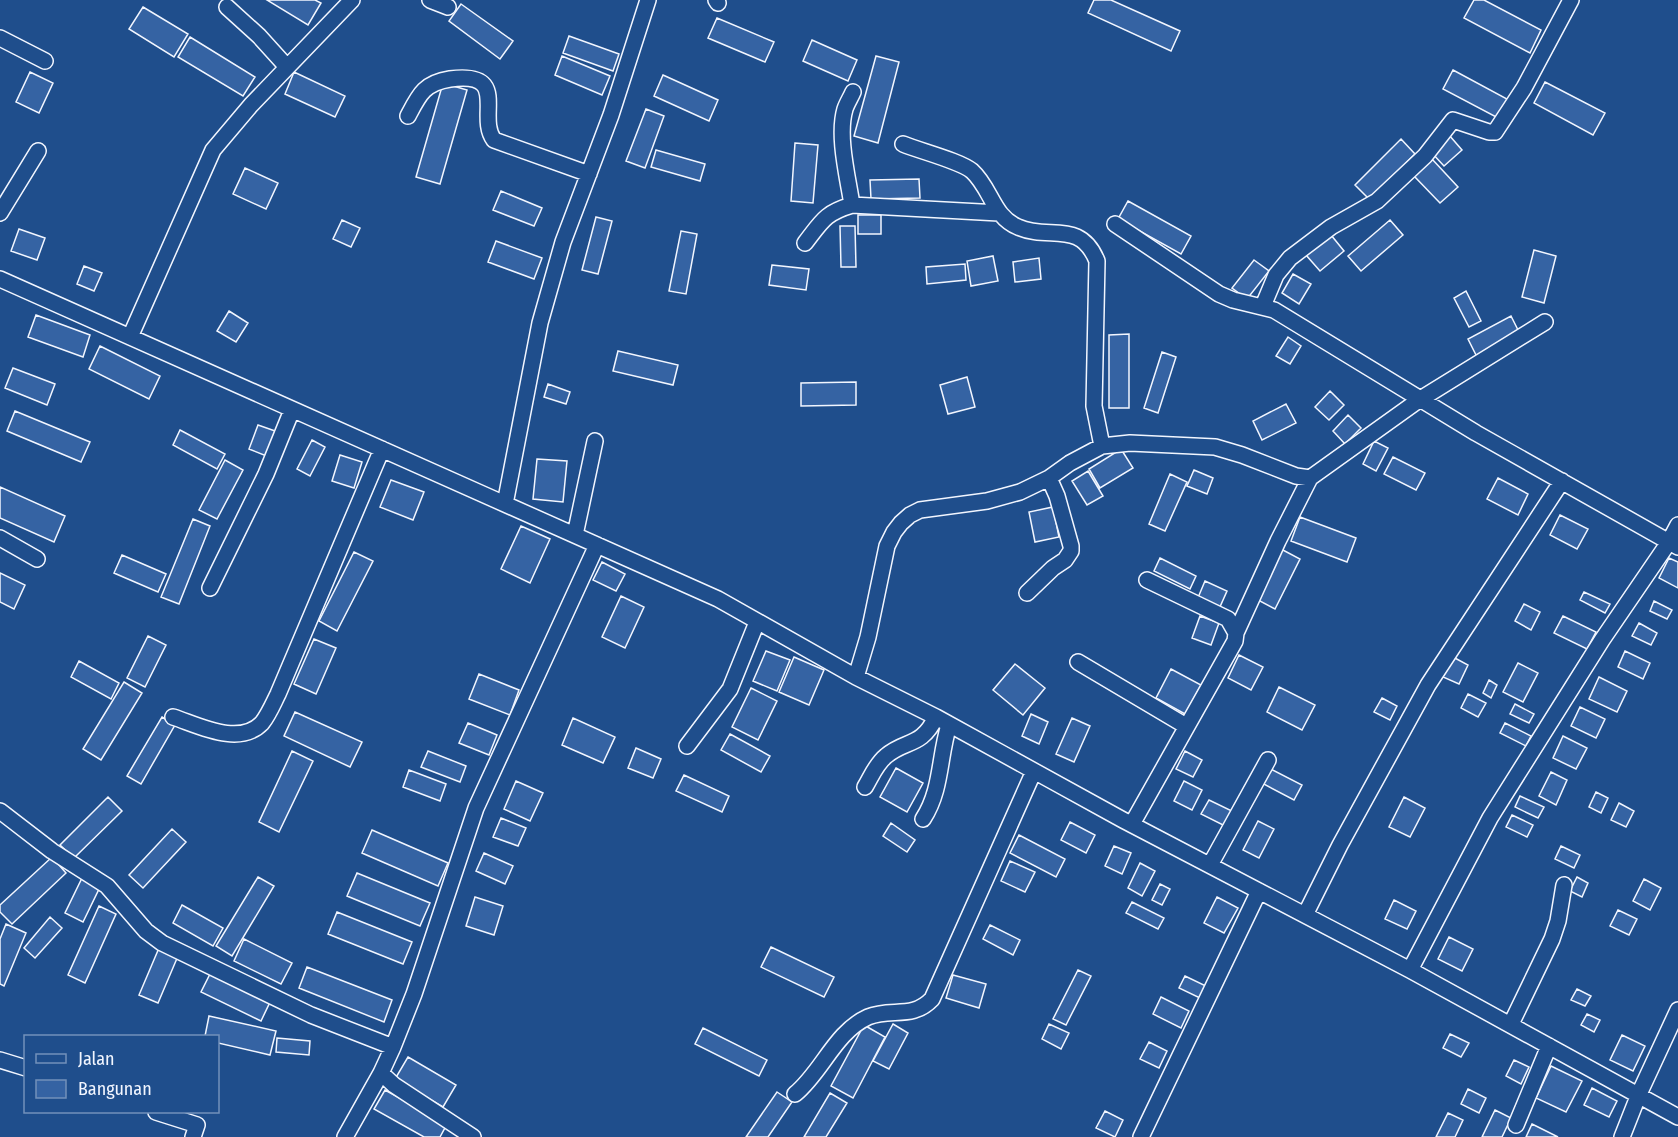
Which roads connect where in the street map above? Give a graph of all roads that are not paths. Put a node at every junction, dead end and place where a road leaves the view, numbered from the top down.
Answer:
1 (352, 0) edge
2 (430, 0) edge
3 (648, 0) edge
4 (1571, 0) edge
5 (227, 7) dead end
6 (448, 7) dead end
7 (0, 38) edge
8 (45, 61) dead end
9 (287, 67) junction
10 (853, 92) dead end
11 (408, 116) dead end
12 (903, 144) dead end
13 (38, 151) dead end
14 (589, 174) junction
15 (852, 206) junction
16 (0, 213) edge
17 (999, 213) junction
18 (1115, 224) dead end
19 (805, 243) dead end
20 (0, 279) edge
21 (1263, 306) junction
22 (1545, 322) dead end
23 (130, 337) junction
24 (1419, 400) junction
25 (292, 410) junction
26 (595, 441) dead end
27 (1102, 446) junction
28 (382, 449) junction
29 (1049, 478) junction
30 (1310, 478) junction
31 (1562, 482) junction
32 (505, 504) junction
33 (1678, 525) edge
34 (575, 535) junction
35 (0, 538) edge
36 (1673, 544) edge
37 (597, 545) junction
38 (37, 560) dead end
39 (1147, 580) dead end
40 (210, 588) dead end
41 (1027, 593) dead end
42 (757, 622) junction
43 (1236, 633) junction
44 (1078, 662) dead end
45 (856, 677) junction
46 (173, 717) dead end
47 (943, 721) junction
48 (1186, 726) junction
49 (687, 746) dead end
50 (1268, 760) dead end
51 (1034, 771) junction
52 (865, 787) dead end
53 (0, 811) edge
54 (923, 819) dead end
55 (1132, 824) junction
56 (1210, 865) junction
57 (1564, 885) dead end
58 (1259, 891) junction
59 (1305, 915) junction
60 (1410, 970) junction
61 (1678, 1010) edge
62 (1511, 1024) junction
63 (1549, 1046) junction
64 (393, 1047) junction
65 (0, 1060) edge
66 (24, 1067) edge
67 (381, 1073) junction
68 (795, 1094) dead end
69 (1639, 1094) junction
70 (159, 1113) edge
71 (1678, 1117) edge
72 (1516, 1125) dead end
73 (193, 1137) edge
74 (345, 1137) edge
75 (473, 1137) edge
76 (1141, 1137) edge
77 (1622, 1137) edge

1 - 9 street
2 - 6 street
3 - 14 street
4 - 21 street
5 - 9 street
7 - 8 street
9 - 23 street
10 - 15 street
11 - 14 street
12 - 17 street
13 - 16 street
14 - 32 street
15 - 17 street
15 - 19 street
17 - 27 street
18 - 21 street
20 - 23 street
21 - 24 street
22 - 24 street
23 - 25 street
24 - 30 street
24 - 31 street
25 - 28 street
25 - 40 street
26 - 34 street
27 - 29 street
27 - 30 street
28 - 32 street
28 - 46 street
29 - 41 street
29 - 45 street
30 - 43 street
31 - 36 street
31 - 59 street
32 - 34 street
33 - 36 street
34 - 37 street
35 - 38 street
36 - 60 street
37 - 42 street
37 - 64 street
39 - 43 street
42 - 45 street
42 - 49 street
43 - 48 street
44 - 48 street
45 - 47 street
47 - 51 street
47 - 52 street
47 - 54 street
48 - 55 street
50 - 56 street
51 - 55 street
51 - 68 street
53 - 64 street
55 - 56 street
56 - 58 street
57 - 62 street
58 - 59 street
58 - 76 street
59 - 60 street
60 - 62 street
61 - 69 street
62 - 63 street
63 - 69 street
63 - 72 street
64 - 67 street
65 - 66 street
67 - 74 street
67 - 75 street
69 - 71 street
69 - 77 street
70 - 73 street

